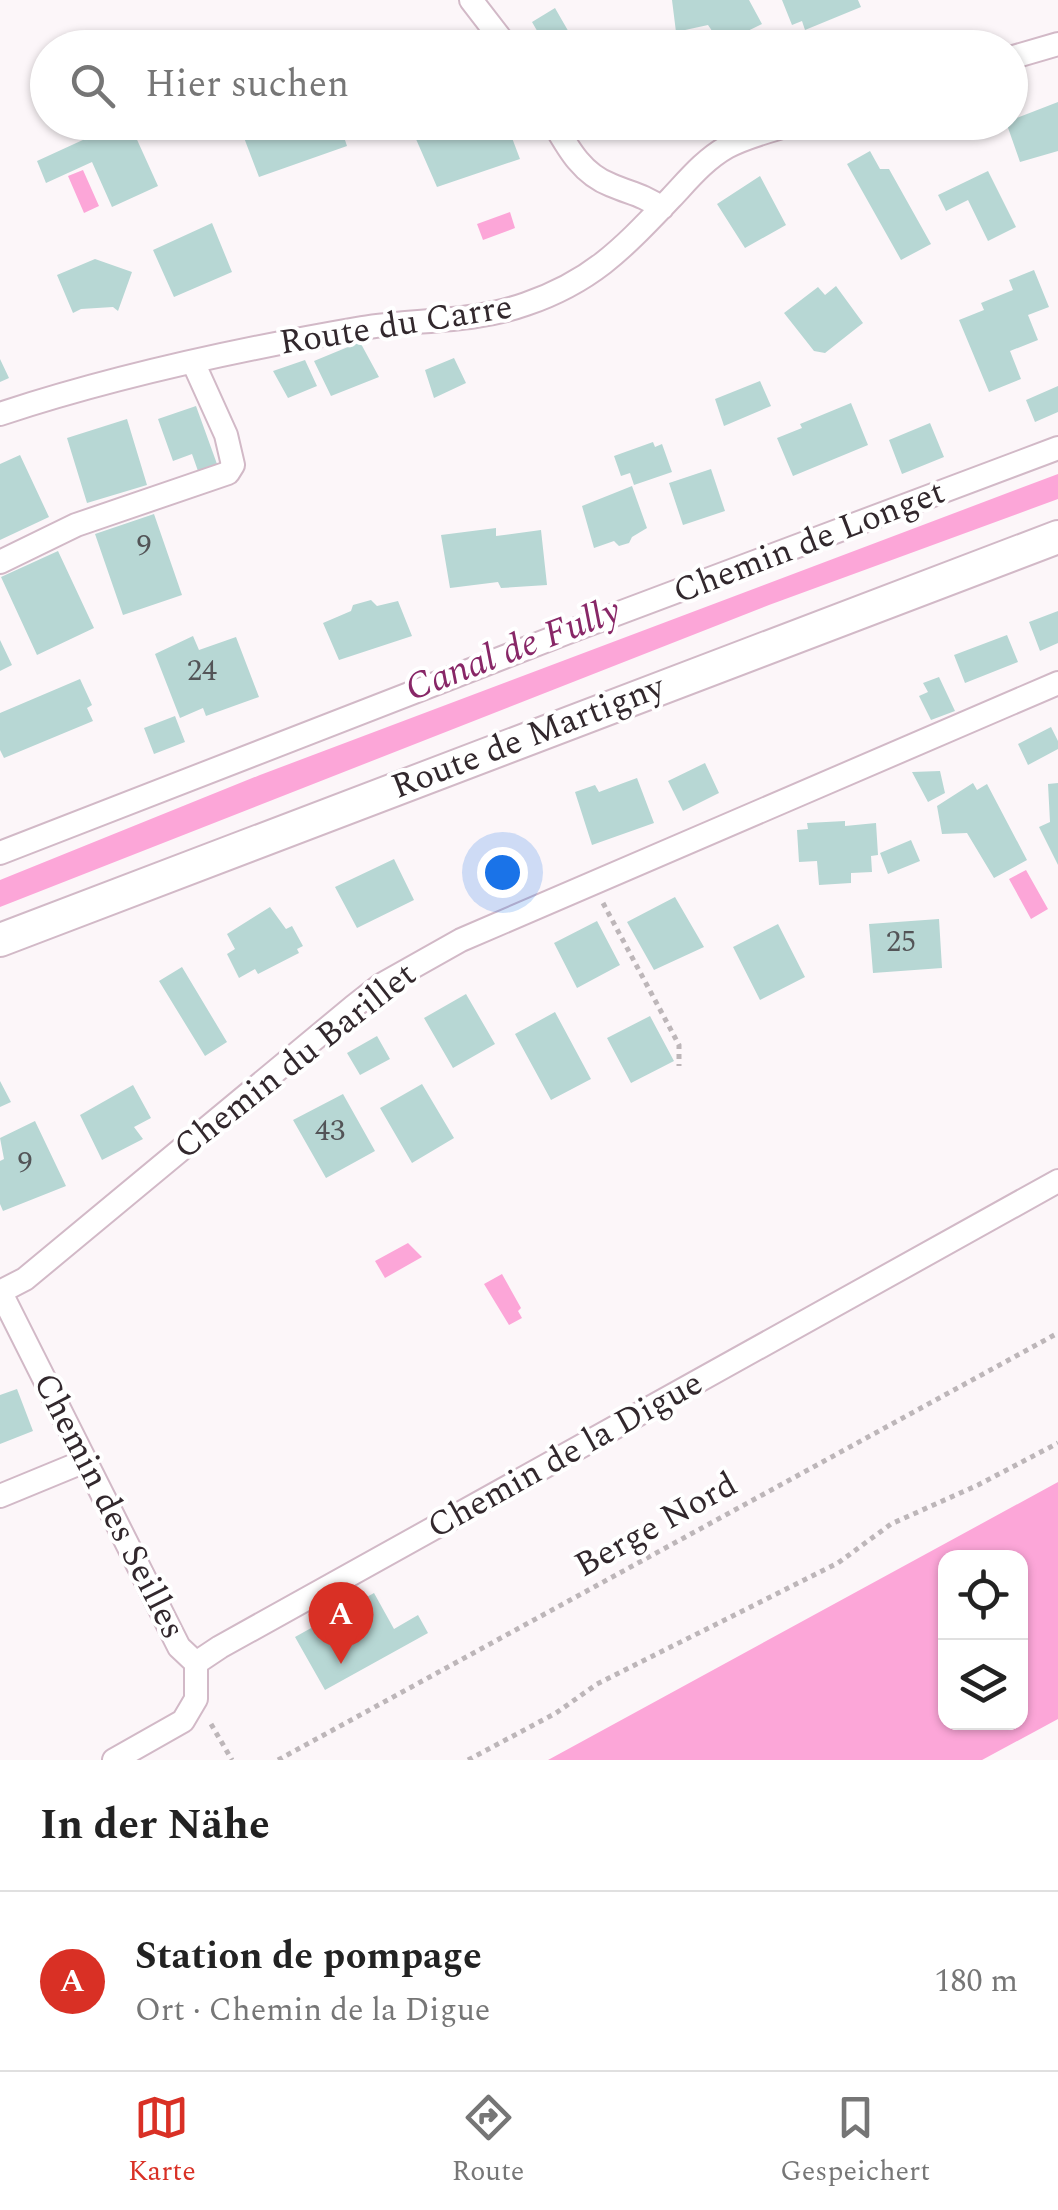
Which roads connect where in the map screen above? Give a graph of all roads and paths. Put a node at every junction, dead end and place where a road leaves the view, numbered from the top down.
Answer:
1 (472, 0) edge
2 (494, 30) edge
3 (1058, 44) edge
4 (1028, 53) edge
5 (565, 140) edge
6 (744, 140) edge
7 (662, 208) junction
8 (193, 362) junction
9 (0, 414) edge
10 (1058, 448) edge
11 (1058, 537) edge
12 (0, 562) edge
13 (1058, 683) edge
14 (0, 853) edge
15 (593, 883) junction
16 (0, 940) edge
17 (679, 1066) dead end
18 (1058, 1181) edge
19 (0, 1291) edge
20 (1058, 1334) edge
21 (1058, 1443) edge
22 (85, 1461) junction
23 (0, 1496) edge
24 (196, 1663) junction
25 (196, 1699) junction
26 (114, 1760) edge
27 (232, 1760) edge
28 (278, 1760) edge
29 (468, 1760) edge

1 - 2 street
3 - 4 street
5 - 7 street
6 - 7 street, Route du Carre
7 - 8 street, Route du Carre
8 - 9 street, Route du Carre
8 - 12 street
10 - 14 street, Chemin de Longet
11 - 16 main road, Route de Martigny
13 - 15 street, Chemin du Barillet
15 - 17 path
15 - 19 street, Chemin du Barillet
18 - 24 street, Chemin de la Digue
19 - 22 street, Chemin des Seilles
20 - 28 path, Berge Nord
21 - 29 path
22 - 23 street
22 - 24 street, Chemin des Seilles
24 - 25 street
25 - 26 street
25 - 27 path

